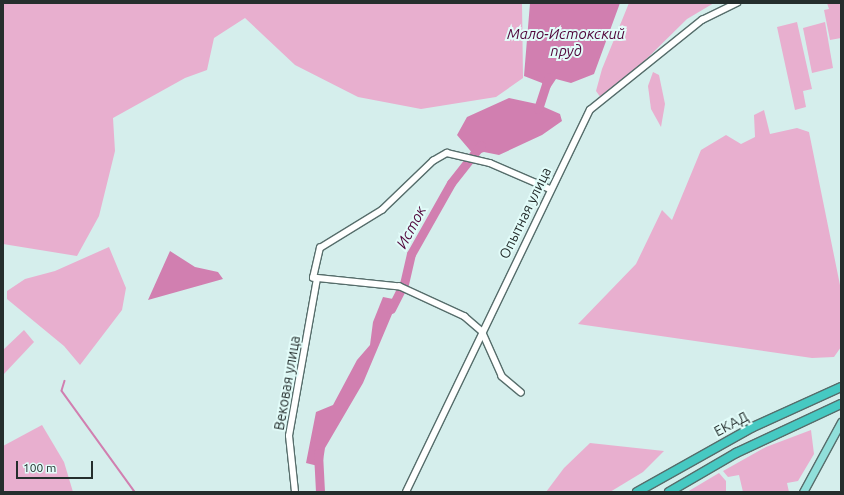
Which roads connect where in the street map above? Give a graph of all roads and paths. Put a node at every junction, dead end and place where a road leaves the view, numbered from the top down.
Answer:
1 (737, 3) edge
2 (550, 189) junction
3 (315, 279) junction
4 (482, 332) junction
5 (841, 387) edge
6 (521, 393) dead end
7 (841, 404) edge
8 (841, 422) edge
9 (295, 492) edge
10 (406, 492) edge
11 (638, 492) edge
12 (669, 492) edge
13 (803, 492) edge

1 - 2 street, Опытная улица
2 - 3 street, Вековая улица
2 - 4 street, Опытная улица
3 - 4 street
3 - 9 street, Вековая улица
4 - 6 street
4 - 10 street, Опытная улица
5 - 11 highway, ЕКАД
7 - 12 highway, ЕКАД
8 - 13 main road

